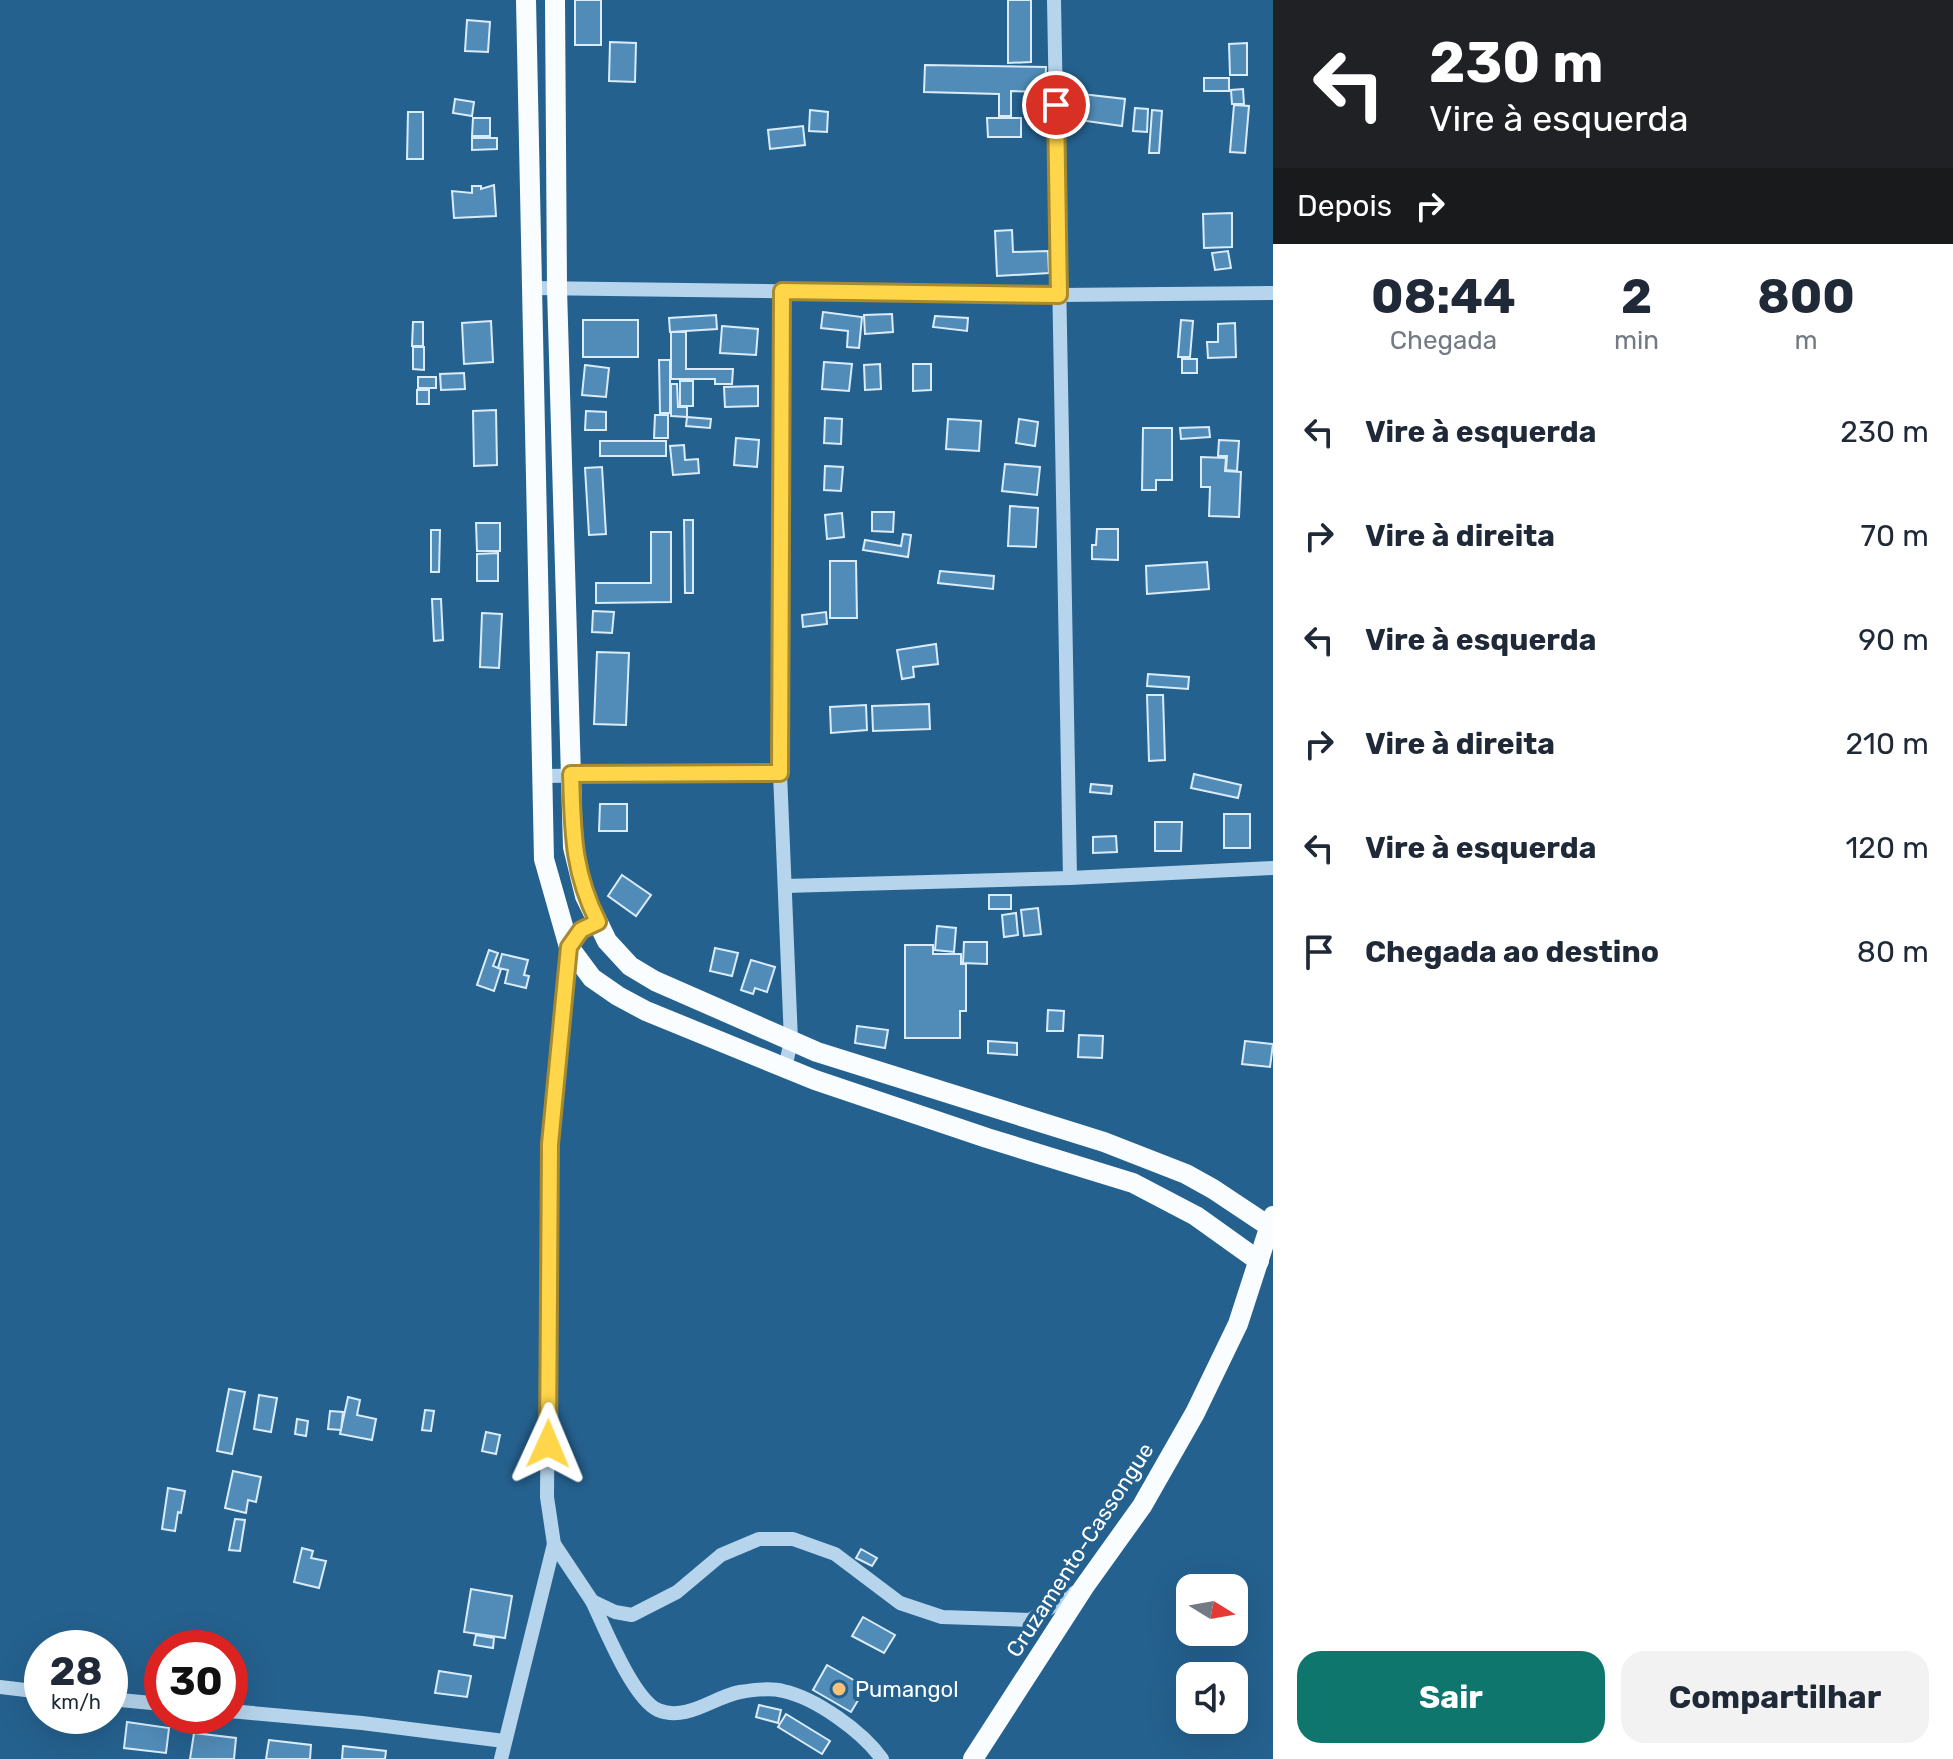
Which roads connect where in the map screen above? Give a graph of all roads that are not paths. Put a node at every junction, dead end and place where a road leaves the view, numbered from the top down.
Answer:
1 (526, 0) edge
2 (555, 0) edge
3 (1054, 0) edge
4 (532, 288) junction
5 (557, 288) junction
6 (782, 291) junction
7 (1273, 293) edge
8 (1059, 295) junction
9 (562, 486) junction
10 (537, 487) junction
11 (780, 773) junction
12 (571, 774) junction
13 (542, 776) junction
14 (1273, 868) edge
15 (1070, 878) junction
16 (785, 886) junction
17 (598, 922) junction
18 (569, 947) junction
19 (791, 1041) junction
20 (785, 1068) junction
21 (1271, 1222) edge
22 (1259, 1261) junction
23 (554, 1544) junction
24 (1084, 1587) junction
25 (592, 1601) junction
26 (0, 1687) edge
27 (24, 1690) edge
28 (248, 1713) edge
29 (504, 1741) junction
30 (501, 1759) edge
31 (882, 1759) edge
32 (973, 1759) edge

1 - 4 main road
2 - 5 main road
3 - 8 street
4 - 5 street
4 - 10 main road
5 - 6 street
5 - 9 main road
6 - 8 street
6 - 11 street
7 - 8 street
8 - 15 street
9 - 10 main road
9 - 12 main road
10 - 13 main road
11 - 12 street
11 - 16 street
12 - 13 street
12 - 17 main road
13 - 18 main road
14 - 15 street
15 - 16 street
16 - 19 street
17 - 18 street
17 - 19 main road
18 - 20 main road
18 - 23 street
19 - 20 street
19 - 21 main road
20 - 22 main road
21 - 22 main road, Cruzamento-Cassongue
22 - 24 main road, Cruzamento-Cassongue
23 - 25 street
23 - 29 street
24 - 25 street
24 - 32 main road, Cruzamento-Cassongue
25 - 31 street
26 - 27 street
28 - 29 street
29 - 30 street

